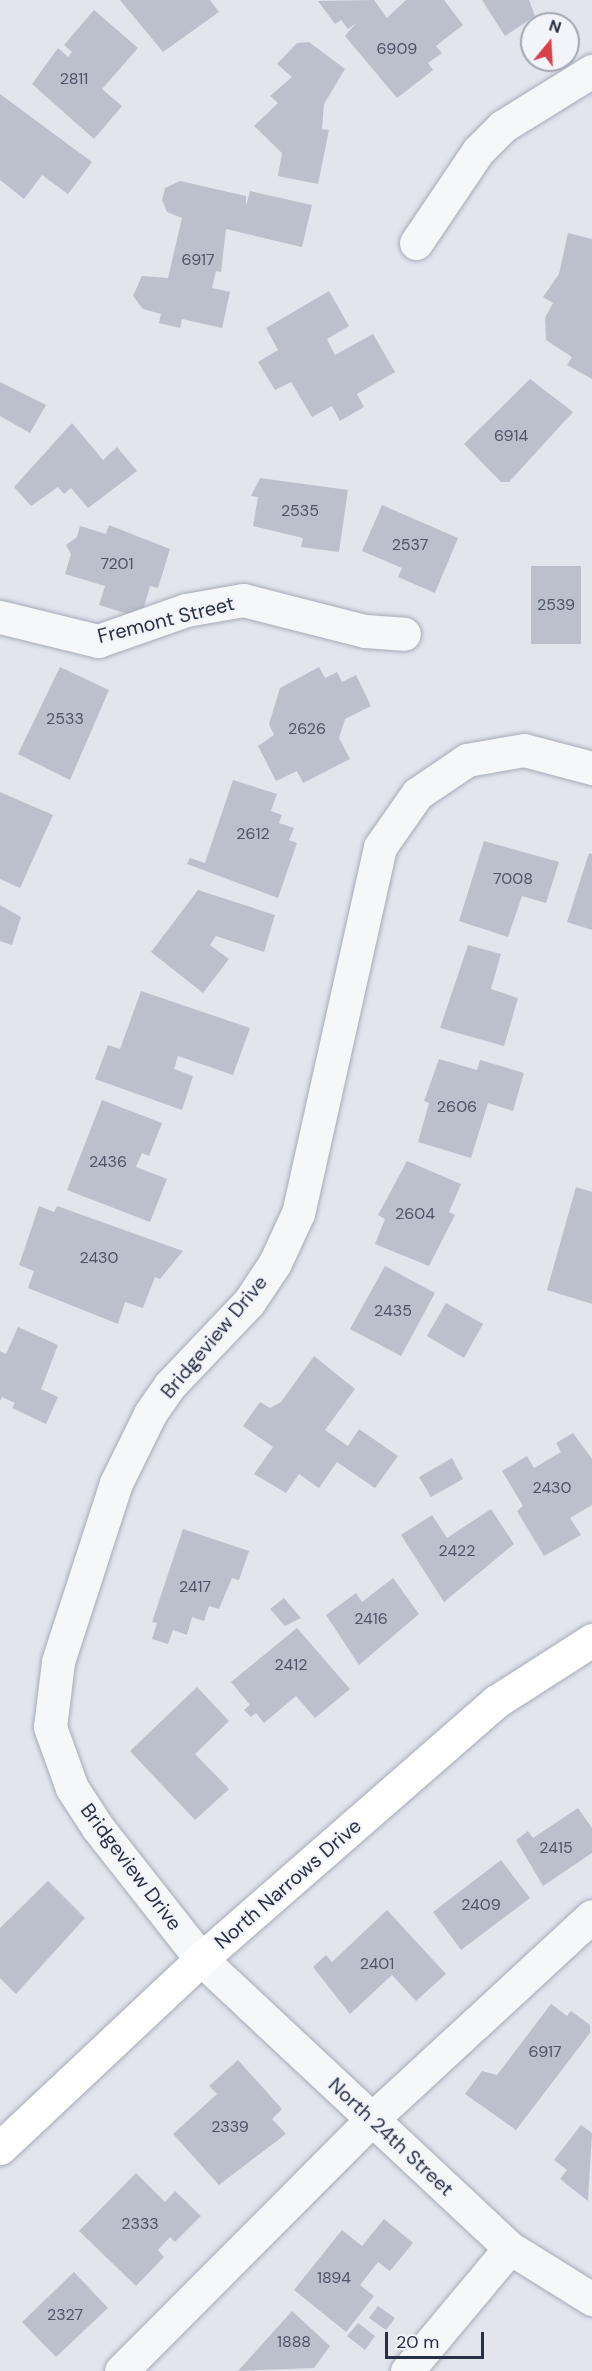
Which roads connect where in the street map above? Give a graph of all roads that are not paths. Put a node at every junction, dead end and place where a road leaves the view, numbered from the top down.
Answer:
1 (592, 70) edge
2 (416, 243) dead end
3 (0, 617) edge
4 (404, 634) dead end
5 (592, 768) edge
6 (592, 1640) edge
7 (592, 1916) edge
8 (201, 1959) junction
9 (372, 2119) junction
10 (0, 2148) edge
11 (510, 2248) junction
12 (592, 2299) edge
13 (121, 2371) edge
14 (407, 2371) edge

1 - 2 street
3 - 4 street, Fremont Street
5 - 8 street, Bridgeview Drive
6 - 8 main road, North Narrows Drive
7 - 9 street
8 - 9 street, North 24th Street
8 - 10 main road, North Narrows Drive
9 - 11 street, North 24th Street
9 - 13 street
11 - 12 street, North 24th Street
11 - 14 street

